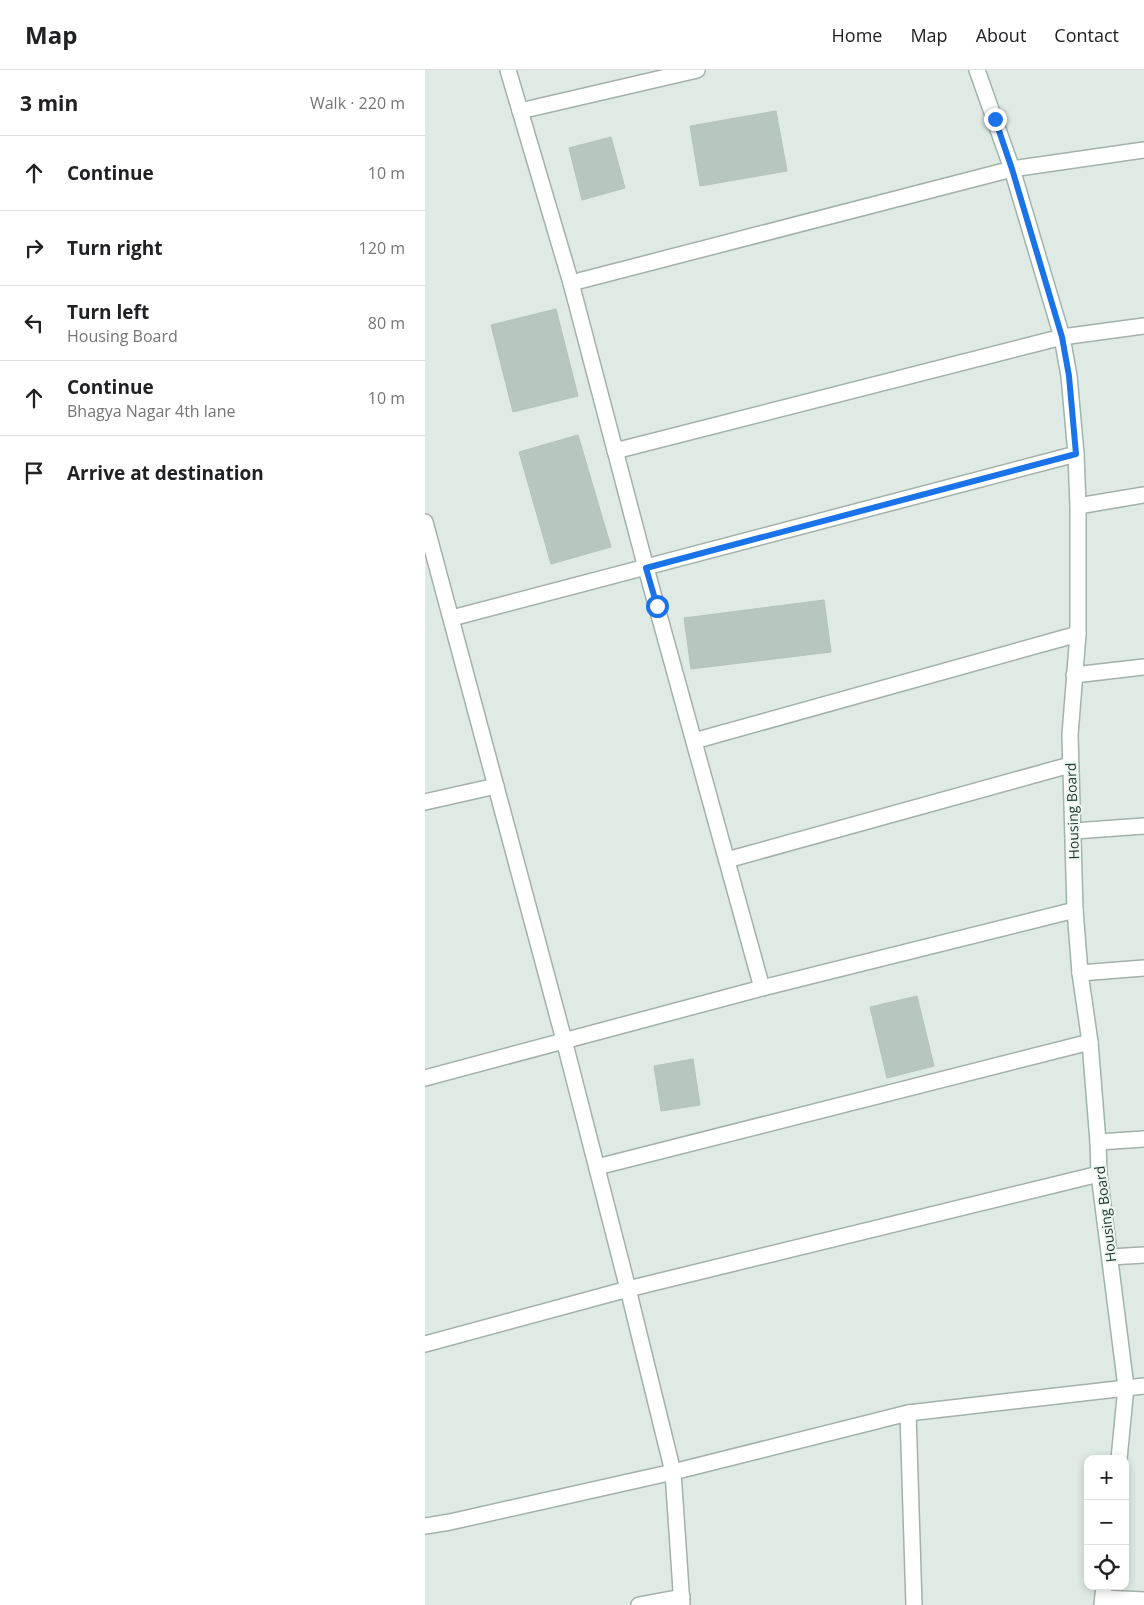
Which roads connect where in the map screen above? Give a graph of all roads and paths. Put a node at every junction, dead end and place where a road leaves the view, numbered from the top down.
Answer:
1 (508, 70) edge
2 (697, 70) edge
3 (977, 70) edge
4 (520, 111) junction
5 (1144, 150) edge
6 (1012, 169) junction
7 (571, 283) junction
8 (1144, 326) edge
9 (1062, 337) junction
10 (615, 451) junction
11 (1076, 454) junction
12 (1144, 495) edge
13 (1078, 506) junction
14 (425, 522) edge
15 (646, 568) junction
16 (452, 618) junction
17 (1078, 634) junction
18 (1144, 667) edge
19 (1073, 675) junction
20 (694, 741) junction
21 (1070, 765) junction
22 (497, 786) junction
23 (425, 802) edge
24 (1144, 826) edge
25 (1073, 831) junction
26 (727, 860) junction
27 (1075, 910) junction
28 (1144, 968) edge
29 (1080, 973) junction
30 (762, 988) junction
31 (564, 1040) junction
32 (1090, 1042) junction
33 (425, 1078) edge
34 (1144, 1139) edge
35 (1098, 1142) junction
36 (597, 1167) junction
37 (1099, 1174) junction
38 (1144, 1255) edge
39 (1110, 1257) junction
40 (628, 1289) junction
41 (425, 1344) edge
42 (1144, 1386) edge
43 (1126, 1387) junction
44 (909, 1413) junction
45 (1119, 1455) edge
46 (673, 1472) junction
47 (425, 1526) edge
48 (1103, 1597) edge
49 (1144, 1600) edge
50 (682, 1601) edge
51 (639, 1605) edge
52 (913, 1605) edge

1 - 4 street
2 - 4 street
3 - 6 street, Housing Board
4 - 7 street
5 - 6 street
6 - 7 street
6 - 9 street, Housing Board
7 - 10 street
8 - 9 street
9 - 10 street
9 - 11 street, Housing Board
10 - 15 street
11 - 13 street, Housing Board
11 - 15 street
12 - 13 street
13 - 17 street, Housing Board
14 - 16 street
15 - 16 street
15 - 20 street
16 - 22 street
17 - 19 street, Housing Board
17 - 20 street
18 - 19 street
19 - 21 street, Housing Board
20 - 26 street
21 - 25 street, Housing Board
21 - 26 street
22 - 23 street
22 - 31 street
24 - 25 street
25 - 27 street, Housing Board
26 - 30 street
27 - 29 street, Housing Board
27 - 30 street
28 - 29 street
29 - 32 street, Housing Board
30 - 31 street
31 - 33 street
31 - 36 street
32 - 35 street, Housing Board
32 - 36 street
34 - 35 street
35 - 37 street, Housing Board
36 - 40 street
37 - 39 street, Housing Board
37 - 40 street
38 - 39 street
39 - 43 street, Housing Board
40 - 41 street
40 - 46 street
42 - 43 street
43 - 44 street
43 - 45 street, Housing Board
44 - 46 street
44 - 52 street
46 - 47 street
46 - 50 street
48 - 49 street
50 - 51 street

